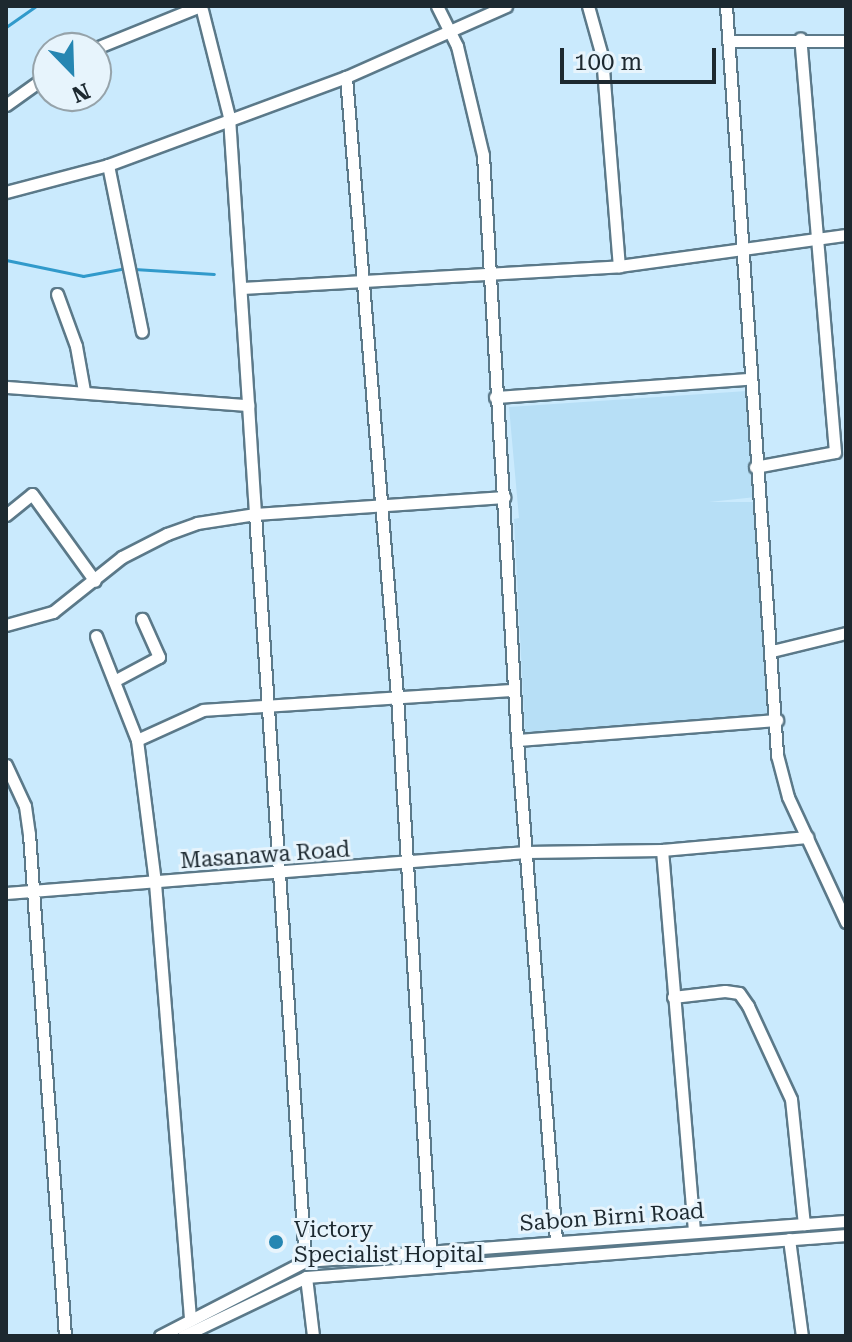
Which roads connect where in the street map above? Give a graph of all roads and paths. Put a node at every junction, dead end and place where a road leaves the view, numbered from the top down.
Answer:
1 (200, 6) edge
2 (437, 6) edge
3 (506, 6) edge
4 (588, 6) edge
5 (726, 6) edge
6 (452, 31) junction
7 (800, 38) junction
8 (729, 41) junction
9 (846, 41) edge
10 (112, 42) edge
11 (346, 77) junction
12 (32, 86) edge
13 (6, 105) edge
14 (229, 117) junction
15 (108, 165) junction
16 (6, 192) edge
17 (846, 235) edge
18 (818, 240) junction
19 (744, 252) junction
20 (619, 266) junction
21 (491, 275) junction
22 (363, 284) junction
23 (243, 288) junction
24 (57, 294) dead end
25 (142, 332) dead end
26 (749, 379) junction
27 (6, 387) edge
28 (84, 391) junction
29 (495, 397) junction
30 (248, 405) junction
31 (840, 452) edge
32 (755, 467) junction
33 (504, 497) junction
34 (379, 504) junction
35 (255, 514) junction
36 (6, 515) edge
37 (95, 581) junction
38 (142, 619) dead end
39 (6, 625) edge
40 (846, 633) edge
41 (96, 636) dead end
42 (772, 651) junction
43 (114, 681) junction
44 (513, 690) junction
45 (397, 696) junction
46 (268, 706) junction
47 (777, 720) junction
48 (137, 740) junction
49 (517, 740) junction
50 (6, 765) edge
51 (807, 837) junction
52 (662, 850) junction
53 (526, 852) junction
54 (404, 865) junction
55 (278, 873) junction
56 (155, 883) junction
57 (34, 891) junction
58 (6, 893) edge
59 (846, 921) edge
60 (673, 997) junction
61 (846, 1221) edge
62 (804, 1224) junction
63 (694, 1232) junction
64 (846, 1235) edge
65 (789, 1239) junction
66 (556, 1240) junction
67 (430, 1249) junction
68 (305, 1261) junction
69 (431, 1264) junction
70 (306, 1277) junction
71 (190, 1320) junction
72 (65, 1336) edge
73 (160, 1336) edge
74 (183, 1336) edge
75 (313, 1336) edge
76 (802, 1336) edge

1 - 10 street
1 - 14 street
2 - 6 street
3 - 6 street
4 - 20 street
5 - 8 street
6 - 11 street
6 - 21 street
7 - 8 street
7 - 9 street
7 - 18 street
8 - 19 street
11 - 14 street
11 - 22 street
12 - 13 street
14 - 15 street
14 - 23 street
15 - 16 street
15 - 25 street
17 - 18 street
18 - 19 street
18 - 31 street
19 - 20 street
19 - 26 street
20 - 21 street
21 - 22 street
21 - 29 street
22 - 23 street
22 - 34 street
23 - 30 street
24 - 28 street
26 - 29 street
26 - 32 street
27 - 28 street
28 - 30 street
29 - 33 street
30 - 35 street
31 - 32 street
32 - 42 street
33 - 34 street
33 - 44 street
34 - 35 street
34 - 45 street
35 - 37 street
35 - 46 street
36 - 37 street
37 - 39 street
38 - 43 street
40 - 42 street
41 - 43 street
42 - 47 street
43 - 48 street
44 - 45 street
44 - 49 street
45 - 46 street
45 - 54 street
46 - 48 street
46 - 55 street
47 - 49 street
47 - 51 street
48 - 56 street
49 - 53 street
50 - 57 street
51 - 52 street, Masanawa Road
51 - 59 street
52 - 53 street, Masanawa Road
52 - 60 street
53 - 54 street, Masanawa Road
53 - 66 street
54 - 55 street, Masanawa Road
54 - 67 street
55 - 56 street, Masanawa Road
55 - 68 street
56 - 57 street, Masanawa Road
56 - 71 street
57 - 58 street, Masanawa Road
57 - 72 street
60 - 62 street
60 - 63 street
61 - 62 street, Sabon Birni Road
62 - 63 street, Sabon Birni Road
63 - 66 street, Sabon Birni Road
64 - 65 street, Sabon Birni Road
65 - 69 street, Sabon Birni Road
65 - 76 street
66 - 67 street, Sabon Birni Road
67 - 68 street, Sabon Birni Road
67 - 69 street
68 - 71 street, Sabon Birni Road
69 - 70 street, Sabon Birni Road
70 - 74 street, Sabon Birni Road
70 - 75 street
71 - 73 street, Sabon Birni Road

